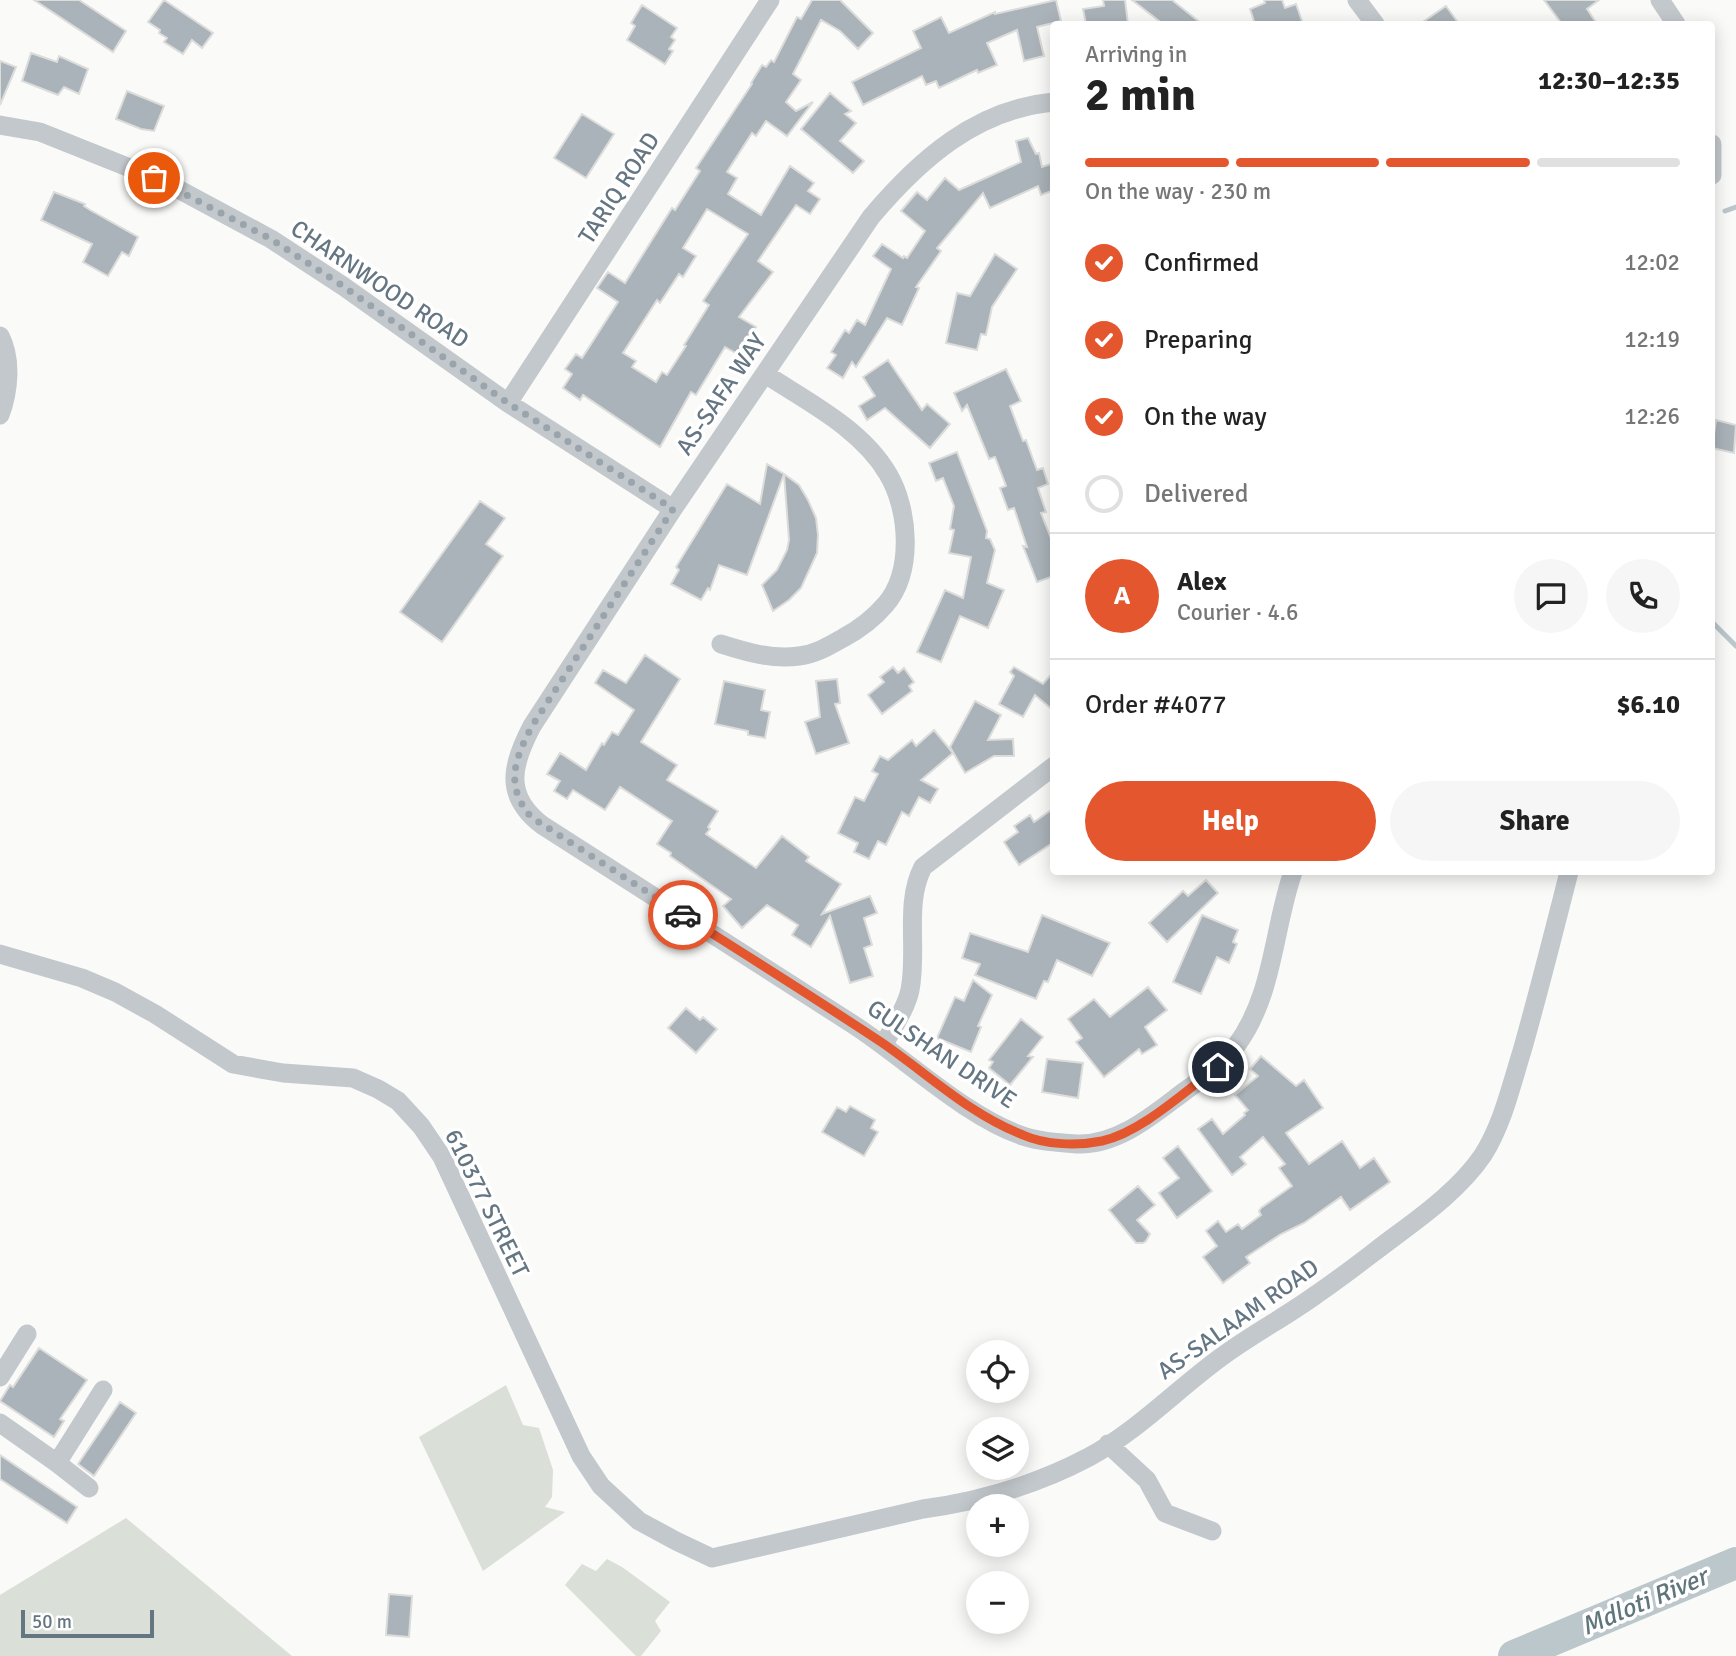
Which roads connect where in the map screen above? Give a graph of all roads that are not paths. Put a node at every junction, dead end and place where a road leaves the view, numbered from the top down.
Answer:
1 (770, 0) edge
2 (1357, 0) edge
3 (1660, 0) edge
4 (1373, 21) edge
5 (1674, 21) edge
6 (1050, 102) edge
7 (0, 125) edge
8 (0, 336) edge
9 (765, 374) junction
10 (508, 403) junction
11 (0, 415) edge
12 (673, 509) junction
13 (721, 645) dead end
14 (1050, 769) edge
15 (517, 793) joint
16 (1292, 875) edge
17 (1568, 875) edge
18 (0, 954) edge
19 (884, 1044) junction
20 (27, 1334) dead end
21 (0, 1377) edge
22 (103, 1390) dead end
23 (0, 1423) edge
24 (1108, 1444) junction
25 (57, 1462) junction
26 (89, 1488) dead end
27 (1212, 1531) dead end
28 (712, 1558) joint

1 - 10 street, TARIQ ROAD
2 - 4 street
3 - 5 street
6 - 9 street, AS-SAFA WAY
7 - 10 street, CHARNWOOD ROAD
8 - 11 street
9 - 12 street, AS-SAFA WAY
9 - 13 street
10 - 12 street, CHARNWOOD ROAD
12 - 15 street, AS-SAFA WAY
14 - 19 street
15 - 19 street, GULSHAN DRIVE
16 - 19 street, GULSHAN DRIVE
17 - 24 street, AS-SALAAM ROAD
18 - 28 street, 610377 STREET
20 - 21 street
22 - 25 street
23 - 25 street
24 - 27 street
24 - 28 street, AS-SALAAM ROAD
25 - 26 street

